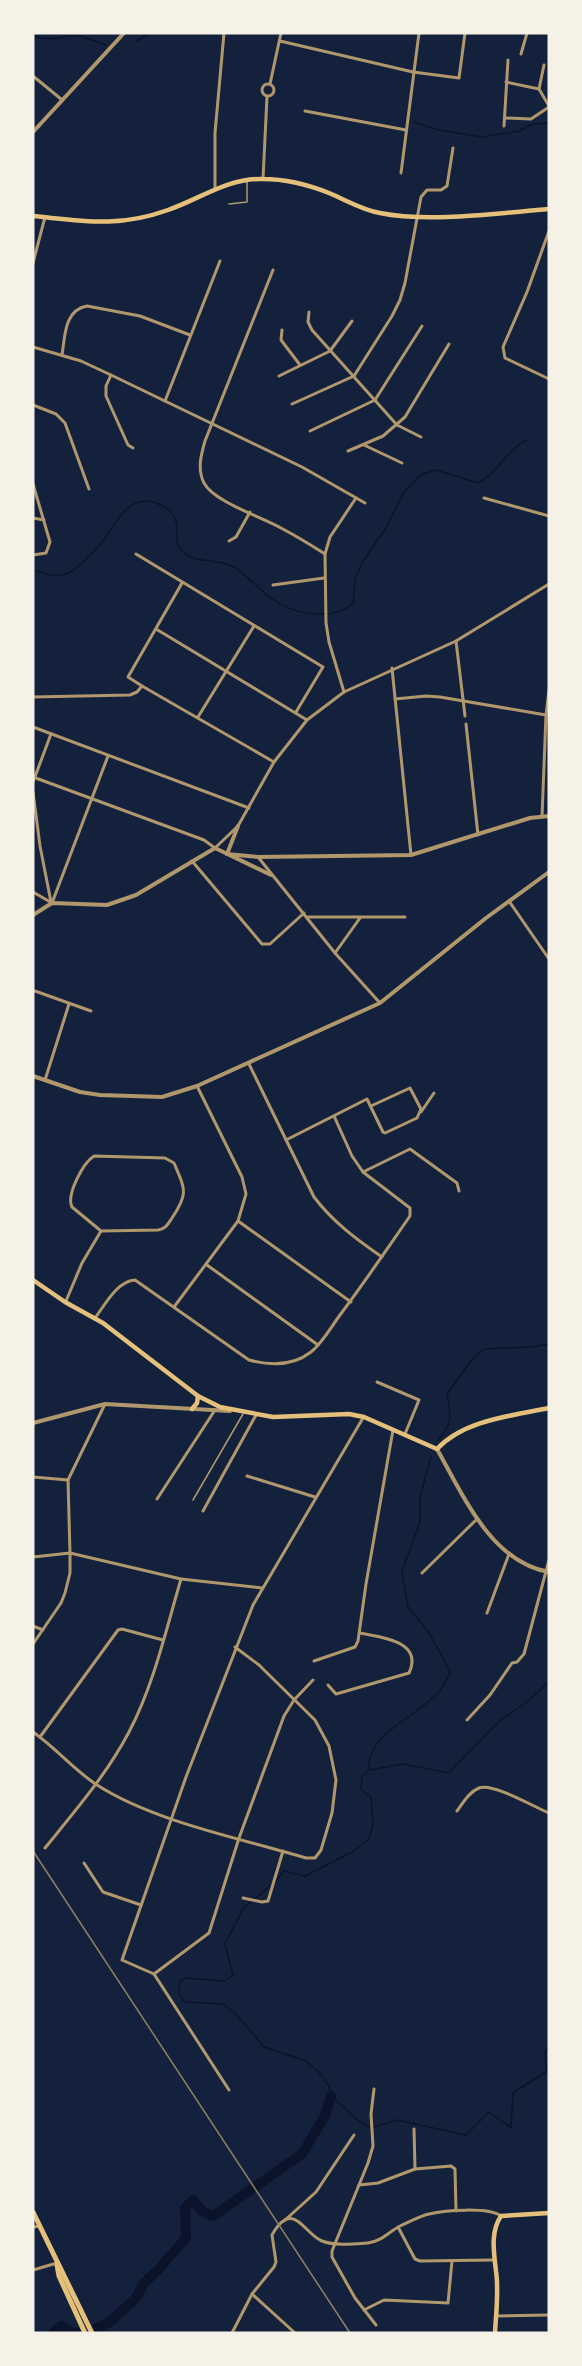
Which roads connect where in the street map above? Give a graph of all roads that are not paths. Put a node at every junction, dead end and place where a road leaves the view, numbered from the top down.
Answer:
1 (124, 33) edge
2 (224, 33) edge
3 (281, 33) edge
4 (419, 33) edge
5 (465, 33) edge
6 (526, 33) edge
7 (280, 41) junction
8 (521, 54) dead end
9 (508, 60) dead end
10 (544, 65) dead end
11 (413, 72) junction
12 (33, 76) edge
13 (506, 82) junction
14 (270, 84) junction
15 (539, 89) junction
16 (267, 97) junction
17 (61, 99) junction
18 (549, 107) edge
19 (305, 111) dead end
20 (505, 118) junction
21 (504, 126) dead end
22 (406, 130) junction
23 (33, 132) edge
24 (453, 148) dead end
25 (401, 173) dead end
26 (247, 179) junction
27 (263, 179) junction
28 (215, 189) junction
29 (229, 204) dead end
30 (549, 209) edge
31 (33, 216) edge
32 (419, 216) junction
33 (45, 217) junction
34 (549, 231) edge
35 (548, 241) edge
36 (220, 261) dead end
37 (33, 263) edge
38 (273, 270) dead end
39 (309, 312) dead end
40 (352, 321) dead end
41 (422, 326) dead end
42 (282, 330) dead end
43 (190, 335) junction
44 (449, 344) dead end
45 (33, 347) edge
46 (330, 351) junction
47 (62, 355) junction
48 (300, 365) junction
49 (111, 375) junction
50 (279, 376) dead end
51 (354, 376) junction
52 (549, 379) edge
53 (375, 400) junction
54 (165, 401) junction
55 (292, 404) dead end
56 (33, 405) edge
57 (213, 424) junction
58 (397, 425) junction
59 (310, 431) dead end
60 (421, 437) dead end
61 (364, 445) junction
62 (133, 448) dead end
63 (348, 451) dead end
64 (402, 463) dead end
65 (33, 484) edge
66 (89, 489) dead end
67 (356, 498) junction
68 (484, 498) dead end
69 (365, 503) dead end
70 (250, 512) junction
71 (549, 516) edge
72 (33, 518) edge
73 (44, 520) junction
74 (229, 541) dead end
75 (136, 554) dead end
76 (326, 554) junction
77 (33, 555) edge
78 (324, 578) junction
79 (182, 583) junction
80 (549, 584) edge
81 (273, 585) dead end
82 (254, 626) junction
83 (156, 629) junction
84 (456, 641) junction
85 (392, 668) junction
86 (226, 671) junction
87 (142, 686) junction
88 (549, 690) edge
89 (344, 692) junction
90 (33, 697) edge
91 (395, 699) junction
92 (464, 701) junction
93 (296, 712) junction
94 (546, 715) junction
95 (465, 716) dead end
96 (198, 717) junction
97 (307, 720) junction
98 (466, 724) dead end
99 (33, 727) edge
100 (51, 734) junction
101 (108, 756) junction
102 (274, 762) junction
103 (33, 779) edge
104 (33, 792) edge
105 (92, 799) junction
106 (249, 808) junction
107 (549, 816) edge
108 (542, 817) junction
109 (238, 826) junction
110 (478, 835) junction
111 (33, 841) edge
112 (40, 846) junction
113 (215, 848) junction
114 (227, 854) junction
115 (411, 855) junction
116 (258, 857) junction
117 (192, 861) junction
118 (549, 872) edge
119 (271, 875) junction
120 (33, 892) edge
121 (508, 901) junction
122 (51, 903) junction
123 (304, 913) junction
124 (33, 915) edge
125 (308, 917) junction
126 (405, 917) dead end
127 (360, 918) junction
128 (336, 953) junction
129 (549, 958) edge
130 (35, 991) dead end
131 (69, 1004) junction
132 (380, 1004) junction
133 (91, 1011) dead end
134 (249, 1064) junction
135 (33, 1076) edge
136 (45, 1080) junction
137 (197, 1086) junction
138 (434, 1093) dead end
139 (371, 1106) junction
140 (420, 1113) junction
141 (334, 1116) junction
142 (286, 1140) junction
143 (363, 1172) junction
144 (459, 1191) dead end
145 (238, 1221) junction
146 (101, 1231) junction
147 (381, 1257) junction
148 (207, 1264) junction
149 (33, 1280) edge
150 (65, 1302) junction
151 (351, 1302) junction
152 (174, 1307) junction
153 (95, 1318) junction
154 (318, 1345) junction
155 (377, 1382) dead end
156 (198, 1396) junction
157 (105, 1404) junction
158 (549, 1408) edge
159 (192, 1409) junction
160 (215, 1410) junction
161 (230, 1411) junction
162 (243, 1413) junction
163 (256, 1415) junction
164 (364, 1417) junction
165 (33, 1423) edge
166 (393, 1430) junction
167 (404, 1436) junction
168 (437, 1449) junction
169 (247, 1476) dead end
170 (33, 1477) edge
171 (68, 1480) junction
172 (315, 1497) junction
173 (157, 1499) dead end
174 (193, 1500) dead end
175 (203, 1511) dead end
176 (477, 1519) junction
177 (70, 1553) junction
178 (509, 1554) junction
179 (33, 1557) edge
180 (549, 1560) edge
181 (547, 1571) edge
182 (422, 1573) dead end
183 (181, 1579) junction
184 (262, 1588) junction
185 (487, 1613) dead end
186 (33, 1626) edge
187 (43, 1630) junction
188 (360, 1633) junction
189 (163, 1640) junction
190 (33, 1644) edge
191 (235, 1647) junction
192 (314, 1661) dead end
193 (313, 1680) dead end
194 (328, 1685) dead end
195 (294, 1700) junction
196 (467, 1720) dead end
197 (33, 1732) edge
198 (40, 1737) junction
199 (96, 1784) junction
200 (457, 1811) dead end
201 (549, 1813) edge
202 (172, 1820) junction
203 (239, 1838) junction
204 (45, 1848) dead end
205 (283, 1851) junction
206 (84, 1863) dead end
207 (243, 1898) dead end
208 (141, 1905) junction
209 (154, 1974) junction
210 (374, 2088) dead end
211 (229, 2090) dead end
212 (414, 2129) dead end
213 (354, 2134) dead end
214 (415, 2169) junction
215 (359, 2185) junction
216 (456, 2211) junction
217 (33, 2212) edge
218 (549, 2213) edge
219 (501, 2216) junction
220 (284, 2222) junction
221 (36, 2227) edge
222 (398, 2227) junction
223 (334, 2243) junction
224 (494, 2260) junction
225 (452, 2261) junction
226 (57, 2263) junction
227 (33, 2270) edge
228 (252, 2294) junction
229 (364, 2310) junction
230 (549, 2315) edge
231 (496, 2316) junction
232 (376, 2325) dead end
233 (85, 2333) edge
234 (92, 2333) edge
235 (232, 2333) edge
236 (295, 2333) edge
237 (495, 2333) edge

1 - 17 street
2 - 28 street
3 - 7 street
4 - 11 street
5 - 11 street
6 - 8 street
7 - 11 street
7 - 14 street
9 - 13 street
10 - 15 street
11 - 22 street
12 - 17 street
13 - 15 street
13 - 20 street
14 - 16 street
14 - 16 street
15 - 18 street
16 - 27 street
17 - 23 street
18 - 20 street
19 - 22 street
20 - 21 street
22 - 25 street
24 - 32 street
26 - 27 main road
26 - 28 main road
26 - 29 lane
27 - 32 main road
28 - 33 main road
30 - 32 main road
31 - 33 main road
32 - 51 street
33 - 37 street
34 - 35 street
35 - 52 street
36 - 43 street
38 - 57 street
39 - 46 street
40 - 46 street
41 - 53 street
42 - 48 street
43 - 47 street
43 - 54 street
44 - 58 street
45 - 47 street
46 - 48 street
46 - 51 street
47 - 49 street
48 - 50 street
49 - 54 street
49 - 62 street
51 - 53 street
51 - 55 street
53 - 58 street
53 - 59 street
54 - 57 street
56 - 66 street
57 - 67 street
57 - 70 street
58 - 60 street
58 - 61 street
61 - 63 street
61 - 64 street
65 - 73 street
67 - 69 street
67 - 76 street
68 - 71 street
70 - 74 street
70 - 76 street
72 - 73 street
73 - 77 street
75 - 79 street
76 - 78 street
78 - 81 street
78 - 89 street
79 - 82 street
79 - 83 street
80 - 84 street
82 - 86 street
82 - 93 street
83 - 86 street
83 - 87 street
84 - 85 street
84 - 92 street
85 - 89 street
85 - 91 street
86 - 93 street
86 - 96 street
87 - 90 street
87 - 96 street
88 - 94 street
89 - 97 street
91 - 92 street
91 - 115 street
92 - 94 street
92 - 95 street
93 - 97 street
94 - 108 street
96 - 102 street
97 - 102 street
98 - 110 street
99 - 100 street
100 - 101 street
100 - 103 street
101 - 105 street
101 - 106 street
102 - 106 street
103 - 105 street
104 - 112 street
105 - 113 street
105 - 122 street
106 - 109 street
107 - 108 street
108 - 110 street
109 - 113 street
109 - 114 street
110 - 115 street
111 - 112 street
112 - 122 street
113 - 114 street
113 - 117 street
114 - 116 street
114 - 119 street
115 - 116 street
116 - 119 street
117 - 122 street
117 - 123 street
118 - 121 street
119 - 123 street
120 - 122 street
121 - 129 street
121 - 132 street
122 - 124 street
123 - 125 street
125 - 127 street
125 - 128 street
126 - 127 street
127 - 128 street
128 - 132 street
130 - 131 street
131 - 133 street
131 - 136 street
132 - 134 street
134 - 137 street
134 - 142 street
135 - 136 street
136 - 137 street
137 - 145 street
138 - 140 street
139 - 140 street
139 - 140 street
139 - 141 street
141 - 142 street
141 - 143 street
142 - 147 street
143 - 144 street
143 - 147 street
145 - 148 street
145 - 151 street
146 - 146 street
146 - 150 street
147 - 151 street
148 - 152 street
148 - 154 street
149 - 150 main road
150 - 153 main road
151 - 154 street
152 - 153 street
152 - 154 street
153 - 156 main road
155 - 167 street
156 - 159 main road
156 - 161 main road
157 - 159 street
157 - 165 street
157 - 171 street
158 - 168 main road
159 - 160 street
160 - 161 street
160 - 173 street
161 - 162 main road
162 - 163 main road
162 - 174 lane
163 - 164 main road
163 - 175 street
164 - 166 main road
164 - 172 street
166 - 167 main road
166 - 188 street
167 - 168 main road
168 - 176 street
169 - 172 street
170 - 171 street
171 - 177 street
172 - 184 street
176 - 178 street
176 - 182 street
177 - 179 street
177 - 183 street
177 - 187 street
178 - 181 street
178 - 185 street
180 - 181 street
181 - 196 street
183 - 184 street
183 - 189 street
184 - 191 street
186 - 187 street
187 - 190 street
188 - 192 street
188 - 194 street
189 - 198 street
189 - 199 street
191 - 195 street
191 - 202 street
193 - 195 street
195 - 203 street
195 - 205 street
197 - 198 street
198 - 199 street
199 - 202 street
199 - 204 street
200 - 201 street
202 - 203 street
202 - 208 street
203 - 205 street
203 - 209 street
205 - 207 street
206 - 208 street
208 - 209 street
209 - 211 street
210 - 215 street
212 - 214 street
213 - 220 street
214 - 215 street
214 - 216 street
215 - 223 street
216 - 219 street
216 - 222 street
217 - 221 highway
218 - 219 main road
219 - 224 main road
220 - 223 street
220 - 228 street
221 - 226 highway
222 - 223 street
222 - 225 street
223 - 229 street
224 - 225 street
224 - 231 main road
225 - 229 street
226 - 227 street
226 - 233 highway
226 - 234 highway
228 - 235 street
228 - 236 street
229 - 232 street
230 - 231 street
231 - 237 main road

